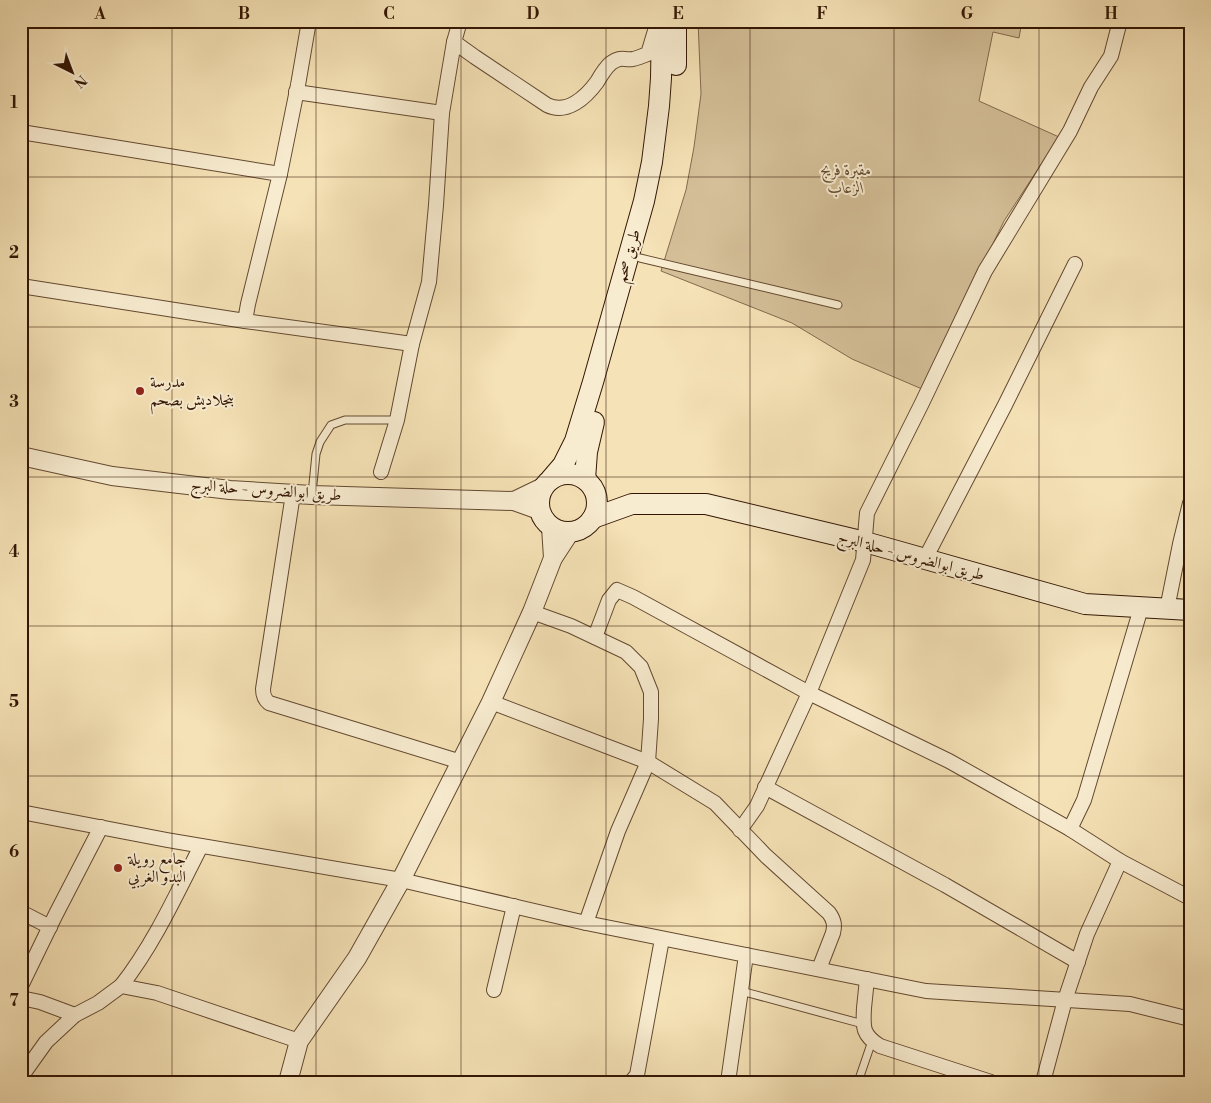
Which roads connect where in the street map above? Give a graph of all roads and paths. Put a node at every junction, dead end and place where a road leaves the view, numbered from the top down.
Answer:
1 (309, 21) edge
2 (460, 21) edge
3 (658, 21) edge
4 (662, 21) edge
5 (676, 21) edge
6 (1120, 21) edge
7 (454, 42) junction
8 (296, 92) junction
9 (442, 114) junction
10 (21, 132) edge
11 (280, 174) junction
12 (640, 258) junction
13 (1075, 264) dead end
14 (21, 286) edge
15 (838, 305) dead end
16 (245, 321) junction
17 (412, 344) junction
18 (397, 420) junction
19 (21, 456) edge
20 (381, 472) dead end
21 (547, 483) junction
22 (590, 485) junction
23 (293, 494) junction
24 (312, 495) junction
25 (514, 501) junction
26 (1190, 503) edge
27 (632, 504) junction
28 (539, 510) junction
29 (593, 518) junction
30 (561, 530) junction
31 (864, 542) junction
32 (924, 559) junction
33 (1141, 608) junction
34 (1167, 609) junction
35 (1190, 610) edge
36 (532, 612) junction
37 (595, 637) junction
38 (809, 693) junction
39 (491, 702) junction
40 (461, 762) junction
41 (648, 762) junction
42 (765, 787) junction
43 (21, 812) edge
44 (101, 827) junction
45 (1070, 829) junction
46 (740, 830) junction
47 (201, 846) junction
48 (1120, 861) junction
49 (401, 880) junction
50 (1190, 898) edge
51 (514, 906) junction
52 (21, 912) edge
53 (586, 923) junction
54 (50, 927) junction
55 (662, 939) junction
56 (746, 955) junction
57 (1078, 962) junction
58 (819, 969) junction
59 (867, 979) junction
60 (22, 980) edge
61 (121, 986) junction
62 (494, 990) dead end
63 (741, 991) junction
64 (21, 998) edge
65 (1065, 1000) junction
66 (75, 1015) junction
67 (1190, 1019) edge
68 (863, 1024) junction
69 (299, 1041) junction
70 (872, 1041) junction
71 (21, 1078) edge
72 (288, 1082) edge
73 (631, 1082) edge
74 (728, 1082) edge
75 (858, 1082) edge
76 (991, 1082) edge
77 (1042, 1082) edge

1 - 8 street
2 - 7 street
3 - 7 street
4 - 21 main road, طريق صحم
5 - 12 main road, طريق صحم
6 - 31 street
7 - 9 street
8 - 9 street
8 - 11 street
9 - 17 street
10 - 11 street
11 - 16 street
12 - 15 lane
12 - 22 main road, طريق صحم
13 - 32 street
14 - 16 street
16 - 17 street
17 - 18 street
18 - 20 street
18 - 24 lane
19 - 23 street, طريق ابوالضروس - حلة البرج
21 - 22 main road
21 - 25 street, طريق ابوالضروس - حلة البرج
21 - 28 main road
22 - 27 main road, طريق ابوالضروس - حلة البرج
22 - 29 main road
23 - 24 street, طريق ابوالضروس - حلة البرج
23 - 40 street
24 - 25 street, طريق ابوالضروس - حلة البرج
25 - 28 street, طريق ابوالضروس - حلة البرج
26 - 34 street
27 - 29 main road, طريق ابوالضروس - حلة البرج
27 - 31 main road, طريق ابوالضروس - حلة البرج
28 - 30 main road
29 - 30 main road
30 - 36 street
31 - 32 main road, طريق ابوالضروس - حلة البرج
31 - 38 street
32 - 33 main road, طريق ابوالضروس - حلة البرج
33 - 34 main road, طريق ابوالضروس - حلة البرج
33 - 45 street
34 - 35 main road, طريق ابوالضروس - حلة البرج
36 - 37 street
36 - 39 street
37 - 38 street
37 - 41 street
38 - 42 street
38 - 45 street
39 - 40 street
39 - 41 street
40 - 49 street
41 - 46 street
41 - 53 street
42 - 46 street
42 - 57 street
43 - 44 street
44 - 47 street
44 - 54 street
45 - 48 street
46 - 58 street
47 - 49 street
47 - 61 street
48 - 50 street
48 - 57 street
49 - 51 street
49 - 69 street
51 - 53 street
51 - 62 street
52 - 54 street
53 - 55 street
54 - 60 street
55 - 56 street
55 - 73 street
56 - 58 street
56 - 63 street
57 - 65 street
58 - 59 street
59 - 65 street
59 - 68 street
61 - 66 street
61 - 69 street
63 - 68 lane
63 - 74 street
64 - 66 street
65 - 67 street
65 - 77 street
66 - 71 street
68 - 70 street
69 - 72 street
70 - 75 lane
70 - 76 street

